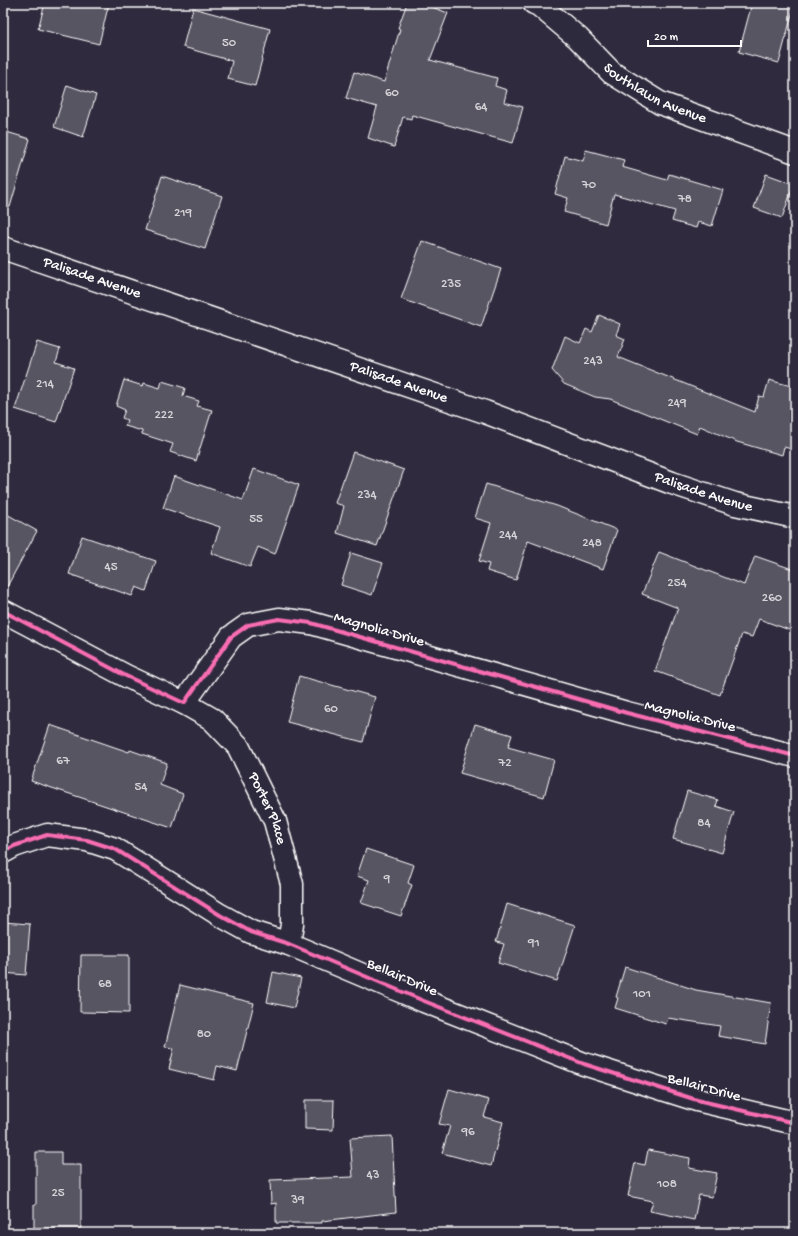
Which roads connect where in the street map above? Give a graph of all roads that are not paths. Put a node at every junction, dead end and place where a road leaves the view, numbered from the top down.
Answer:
1 (534, 3) edge
2 (795, 152) edge
3 (3, 248) edge
4 (795, 517) edge
5 (3, 611) edge
6 (184, 703) junction
7 (795, 756) edge
8 (8, 849) edge
9 (289, 944) junction
10 (795, 1123) edge

1 - 2 street, Southlawn Avenue
3 - 4 street, Palisade Avenue
5 - 6 street
6 - 7 street, Magnolia Drive
6 - 9 street, Porter Place
8 - 9 street, Bellair Drive
9 - 10 street, Bellair Drive

